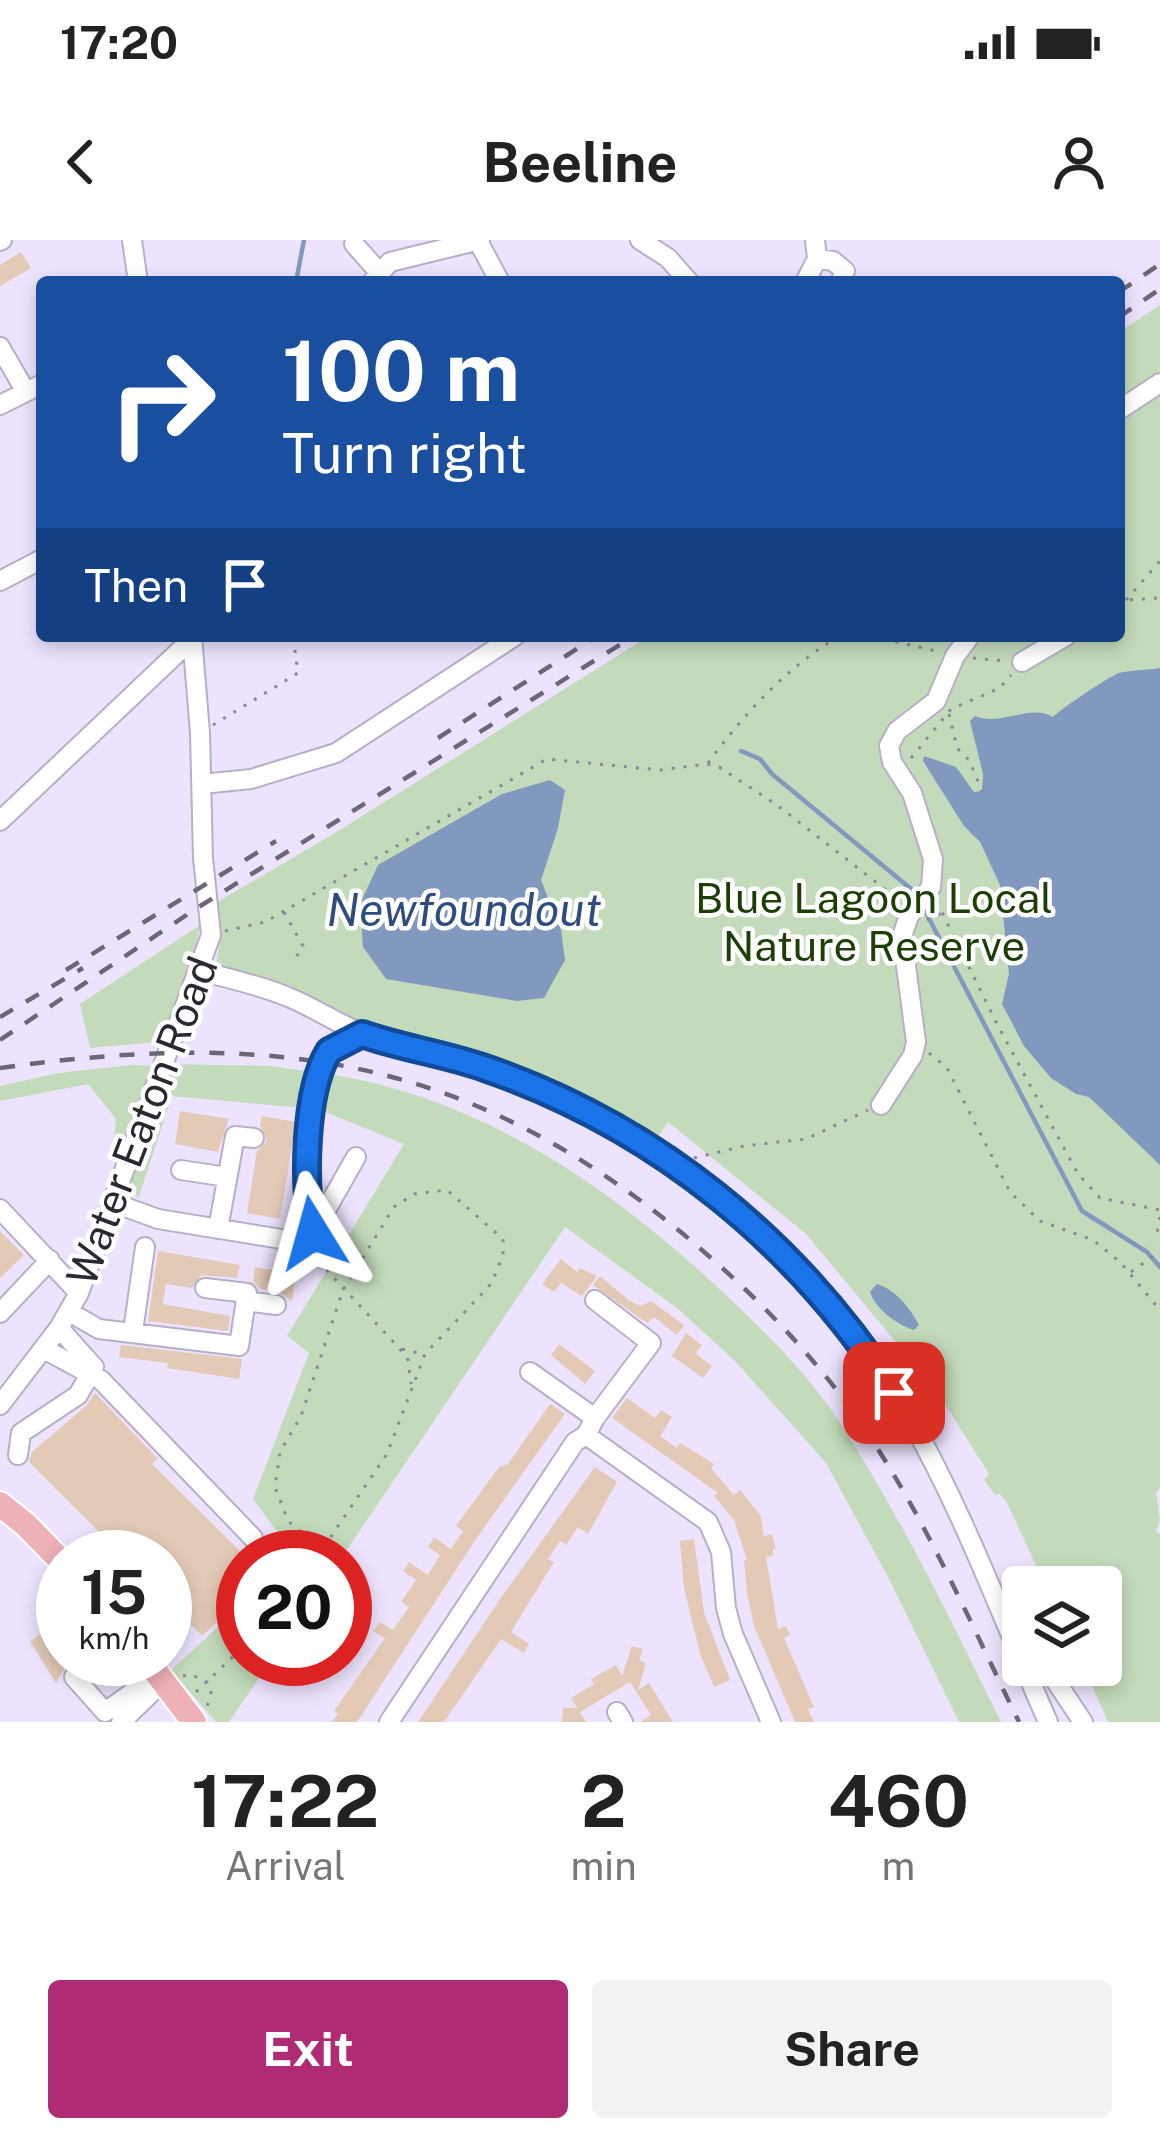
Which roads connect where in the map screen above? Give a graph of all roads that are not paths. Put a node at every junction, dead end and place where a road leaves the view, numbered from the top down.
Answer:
1 (132, 240) edge
2 (640, 240) edge
3 (479, 241) edge
4 (354, 244) dead end
5 (816, 249) edge
6 (137, 276) edge
7 (374, 276) edge
8 (376, 276) edge
9 (497, 276) edge
10 (684, 276) edge
11 (843, 276) edge
12 (0, 347) edge
13 (1160, 383) edge
14 (34, 388) edge
15 (0, 405) edge
16 (1125, 406) edge
17 (36, 563) edge
18 (0, 581) edge
19 (187, 642) edge
20 (192, 642) edge
21 (506, 642) edge
22 (966, 642) edge
23 (1056, 642) edge
24 (1022, 662) road end
25 (202, 784) junction
26 (0, 821) edge
27 (201, 970) junction
28 (362, 1034) junction
29 (880, 1106) road end
30 (254, 1138) dead end
31 (356, 1157) dead end
32 (251, 1162) dead end
33 (181, 1170) dead end
34 (228, 1176) junction
35 (247, 1194) dead end
36 (114, 1203) junction
37 (0, 1209) edge
38 (218, 1229) junction
39 (307, 1238) junction
40 (145, 1247) dead end
41 (50, 1260) junction
42 (205, 1288) dead end
43 (79, 1293) junction
44 (595, 1300) dead end
45 (246, 1301) junction
46 (276, 1305) dead end
47 (0, 1313) edge
48 (64, 1320) junction
49 (124, 1331) junction
50 (44, 1349) junction
51 (530, 1372) dead end
52 (23, 1375) junction
53 (92, 1376) junction
54 (0, 1394) edge
55 (0, 1405) edge
56 (591, 1426) junction
57 (18, 1455) dead end
58 (0, 1486) edge
59 (0, 1504) edge
60 (26, 1525) junction
61 (245, 1530) edge
62 (36, 1535) edge
63 (1000, 1615) joint
64 (82, 1686) edge
65 (143, 1686) edge
66 (151, 1686) edge
67 (172, 1686) edge
68 (1060, 1686) edge
69 (196, 1711) edge
70 (121, 1722) edge
71 (389, 1722) edge
72 (771, 1722) edge
73 (1048, 1722) edge
74 (1083, 1722) edge

1 - 6 street
2 - 10 street
3 - 8 street
3 - 9 street
4 - 7 street
5 - 11 street
12 - 14 street
13 - 16 street
14 - 15 street
17 - 18 street
19 - 26 street
20 - 25 street, Water Eaton Road
21 - 25 street
22 - 29 street
23 - 24 street
25 - 27 street, Water Eaton Road
27 - 28 street
27 - 36 street, Water Eaton Road
28 - 39 street
28 - 63 street
30 - 34 street
31 - 39 street
32 - 34 street
33 - 34 street
34 - 35 street
34 - 38 street
36 - 38 street
36 - 43 street, Water Eaton Road
37 - 41 street
38 - 39 street
40 - 49 street
41 - 43 street
41 - 47 street
42 - 45 street
43 - 48 street, Water Eaton Road
44 - 56 street
45 - 46 street
45 - 49 street
48 - 49 street
48 - 50 street, Water Eaton Road
48 - 53 street
50 - 52 street, Water Eaton Road
50 - 53 street
51 - 56 street
52 - 54 street, Water Eaton Road
52 - 55 street, Water Eaton Road
53 - 57 street
53 - 61 street
56 - 71 street
56 - 72 street
58 - 60 main road
59 - 60 main road
60 - 62 main road
63 - 73 street
64 - 65 street
66 - 70 street
67 - 69 main road
68 - 74 street

